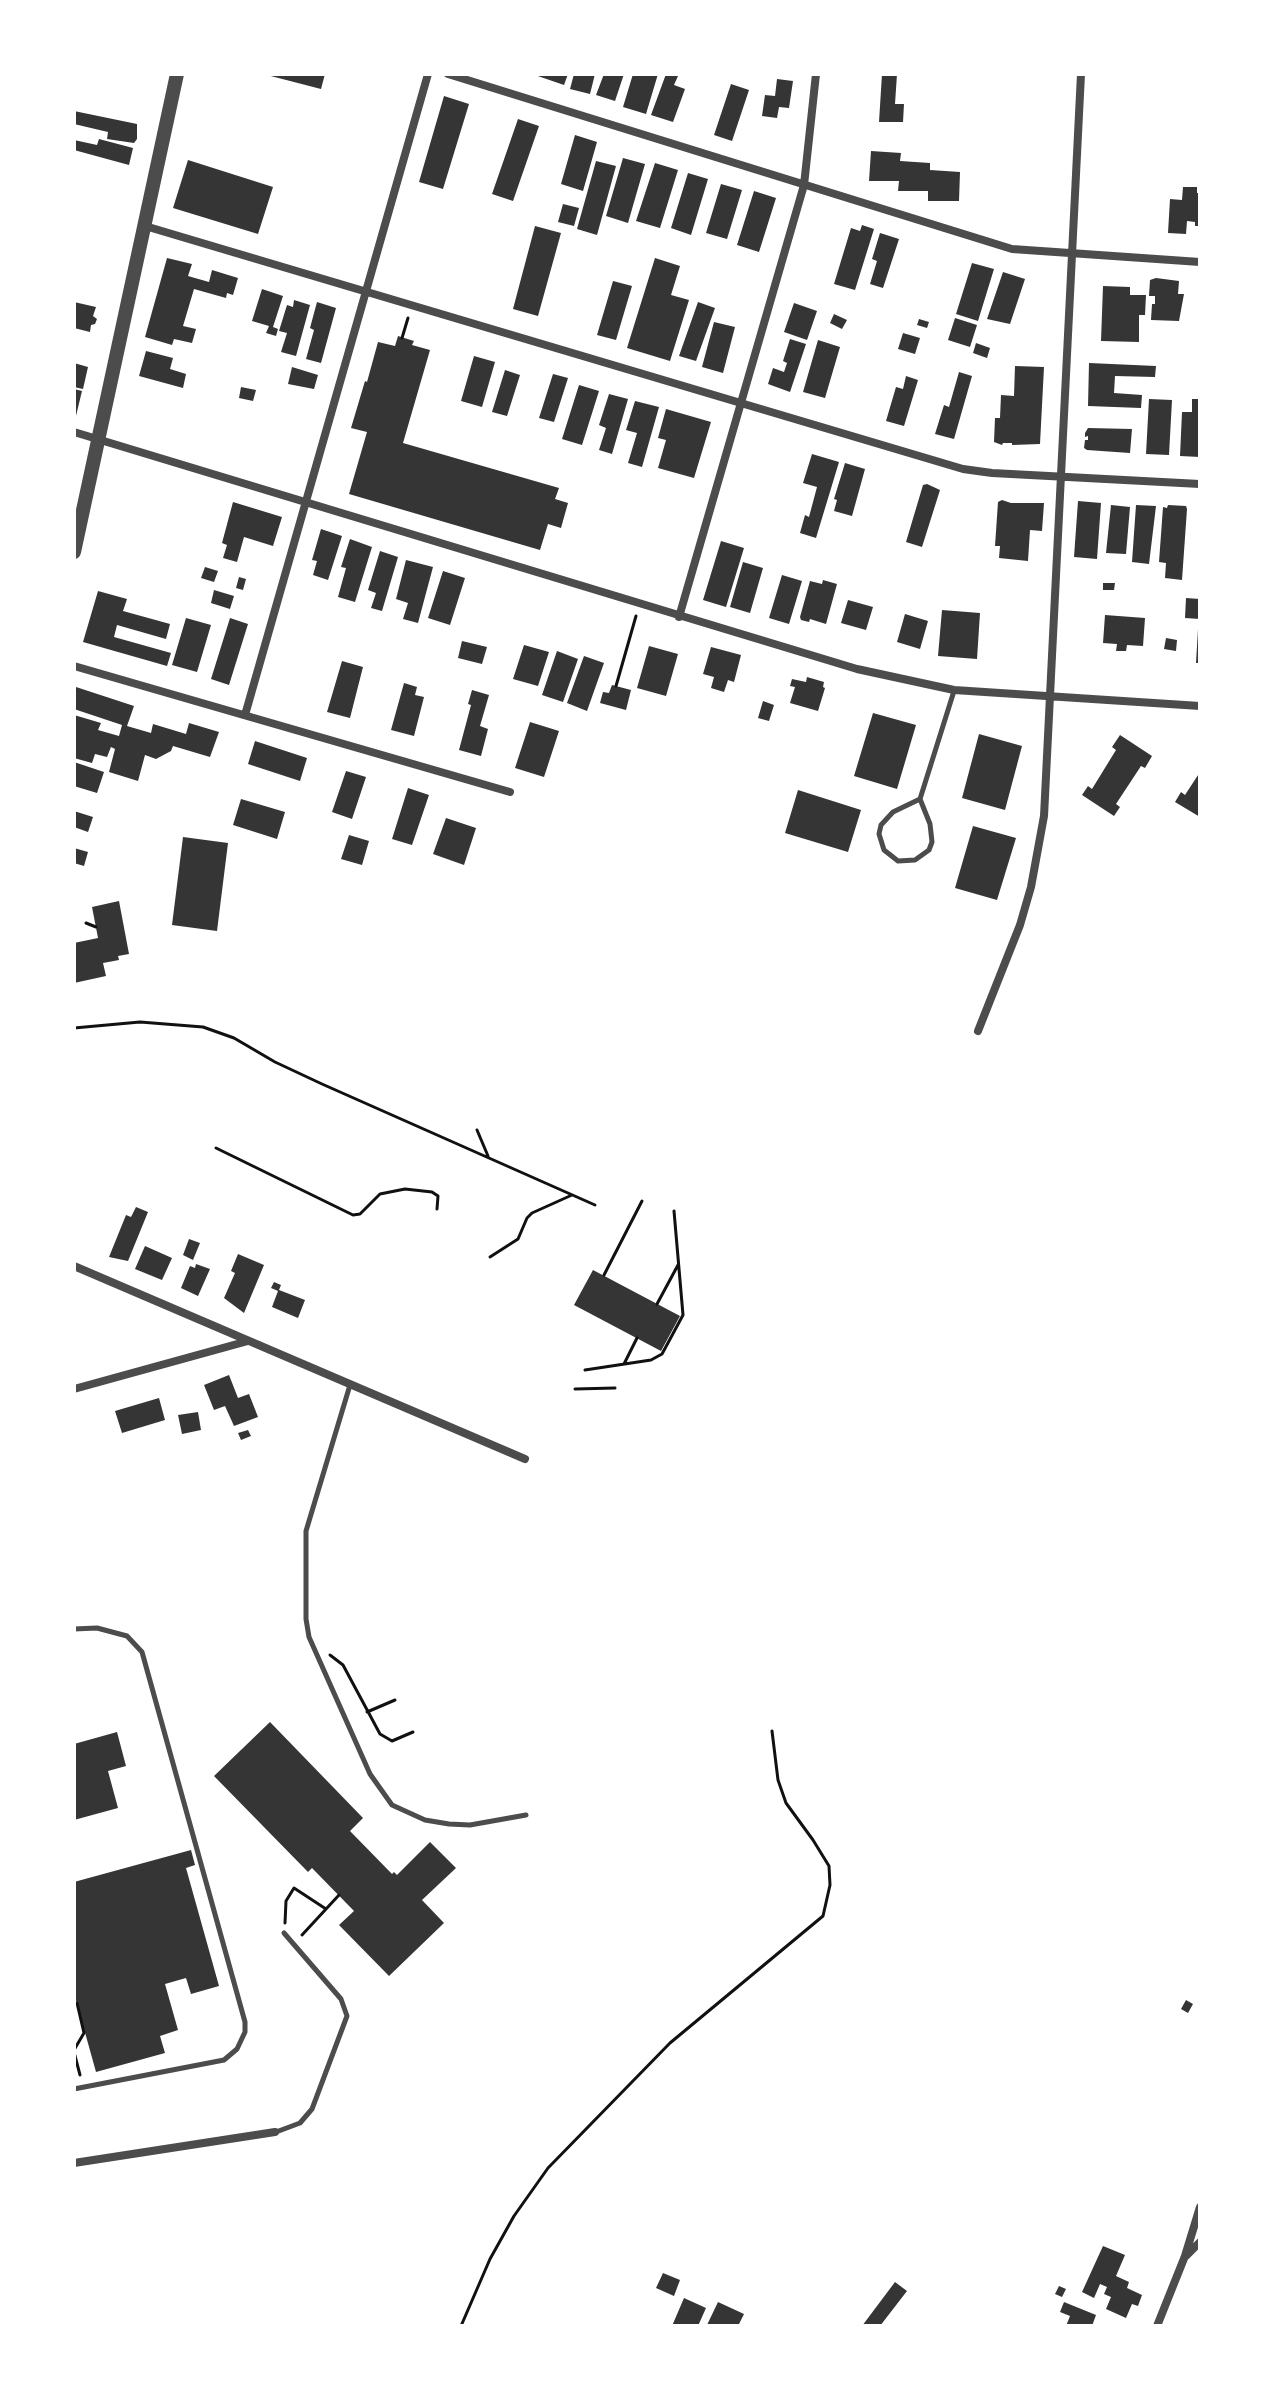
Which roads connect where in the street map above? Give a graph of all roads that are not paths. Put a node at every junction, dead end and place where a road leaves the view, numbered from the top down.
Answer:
1 (177, 74) edge
2 (428, 74) edge
3 (448, 74) edge
4 (816, 74) edge
5 (1081, 74) edge
6 (804, 185) junction
7 (145, 226) junction
8 (1072, 255) junction
9 (1200, 262) edge
10 (367, 292) junction
11 (741, 403) junction
12 (74, 432) edge
13 (100, 439) junction
14 (1061, 477) junction
15 (1200, 484) edge
16 (306, 503) junction
17 (74, 552) edge
18 (679, 617) junction
19 (74, 666) edge
20 (954, 690) junction
21 (1049, 695) junction
22 (1200, 706) edge
23 (245, 715) junction
24 (510, 792) dead end
25 (920, 799) junction
26 (978, 1031) dead end
27 (74, 1266) edge
28 (249, 1341) junction
29 (350, 1384) junction
30 (74, 1389) edge
31 (525, 1459) dead end
32 (74, 1629) edge
33 (526, 1815) dead end
34 (284, 1933) road end
35 (74, 2089) edge
36 (275, 2132) joint
37 (74, 2163) edge
38 (1200, 2207) edge
39 (1200, 2242) edge
40 (1185, 2256) junction
41 (1157, 2326) edge

1 - 7 street
2 - 10 street
3 - 6 street
4 - 6 street
5 - 8 street
6 - 8 street
6 - 11 street
7 - 10 street
7 - 13 street
8 - 9 street
8 - 14 street
10 - 11 street
10 - 16 street
11 - 14 street
11 - 18 street
12 - 13 street
13 - 16 street
13 - 17 street
14 - 15 street
14 - 21 street
16 - 18 street
16 - 23 street
18 - 20 street
19 - 23 street
20 - 21 street
20 - 25 lane
21 - 22 street
21 - 26 street
23 - 24 street
25 - 25 lane
27 - 28 street
28 - 29 street
28 - 30 street
29 - 31 street
29 - 33 lane
32 - 35 lane
34 - 36 lane
36 - 37 street
38 - 40 street
39 - 40 street
40 - 41 street

